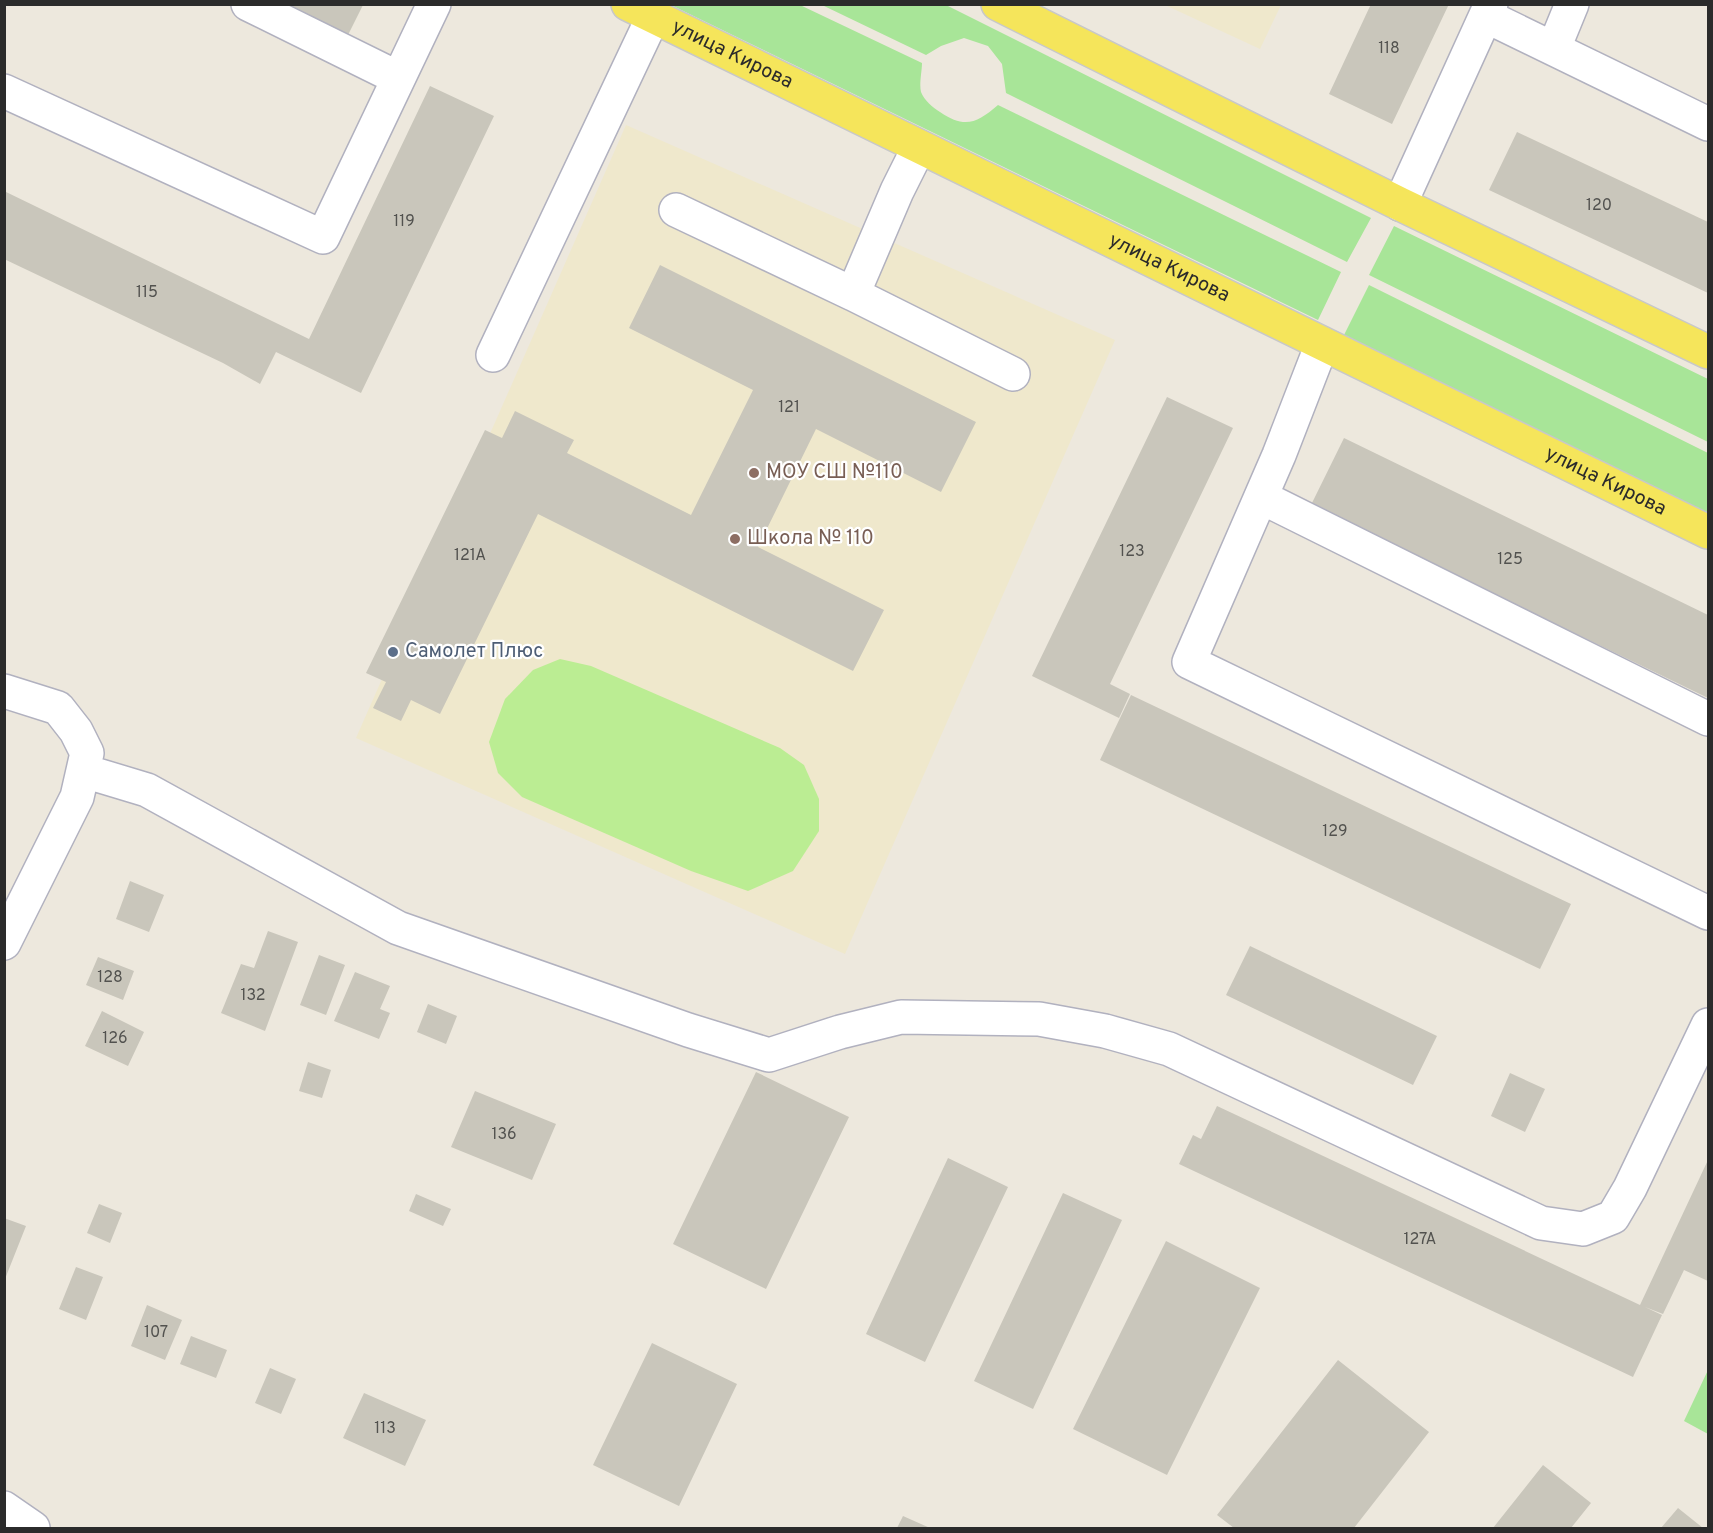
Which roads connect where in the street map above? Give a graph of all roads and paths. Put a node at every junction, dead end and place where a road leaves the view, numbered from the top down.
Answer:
1 (248, 4) edge
2 (434, 4) edge
3 (998, 4) edge
4 (1572, 4) edge
5 (1489, 10) edge
6 (641, 11) edge
7 (1554, 48) junction
8 (398, 78) junction
9 (4, 91) edge
10 (1708, 124) edge
11 (919, 147) junction
12 (1400, 204) junction
13 (676, 210) dead end
14 (852, 294) junction
15 (1322, 344) junction
16 (1708, 352) edge
17 (493, 355) dead end
18 (1013, 374) dead end
19 (1261, 497) junction
20 (1708, 532) edge
21 (4, 691) edge
22 (1708, 719) edge
23 (86, 762) junction
24 (1708, 913) edge
25 (4, 943) edge
26 (1708, 1025) edge
27 (4, 1508) edge
28 (33, 1528) edge

1 - 8 street
2 - 8 street
3 - 12 main road
4 - 7 street
5 - 7 street
5 - 12 street
6 - 11 main road, улица Кирова
6 - 17 street
7 - 10 street
8 - 9 street
11 - 14 street
11 - 15 main road, улица Кирова
12 - 16 main road
13 - 14 street
14 - 18 street
15 - 19 street
15 - 20 main road, улица Кирова
19 - 22 street
19 - 24 street
21 - 23 street
23 - 25 street
23 - 26 street
27 - 28 street

